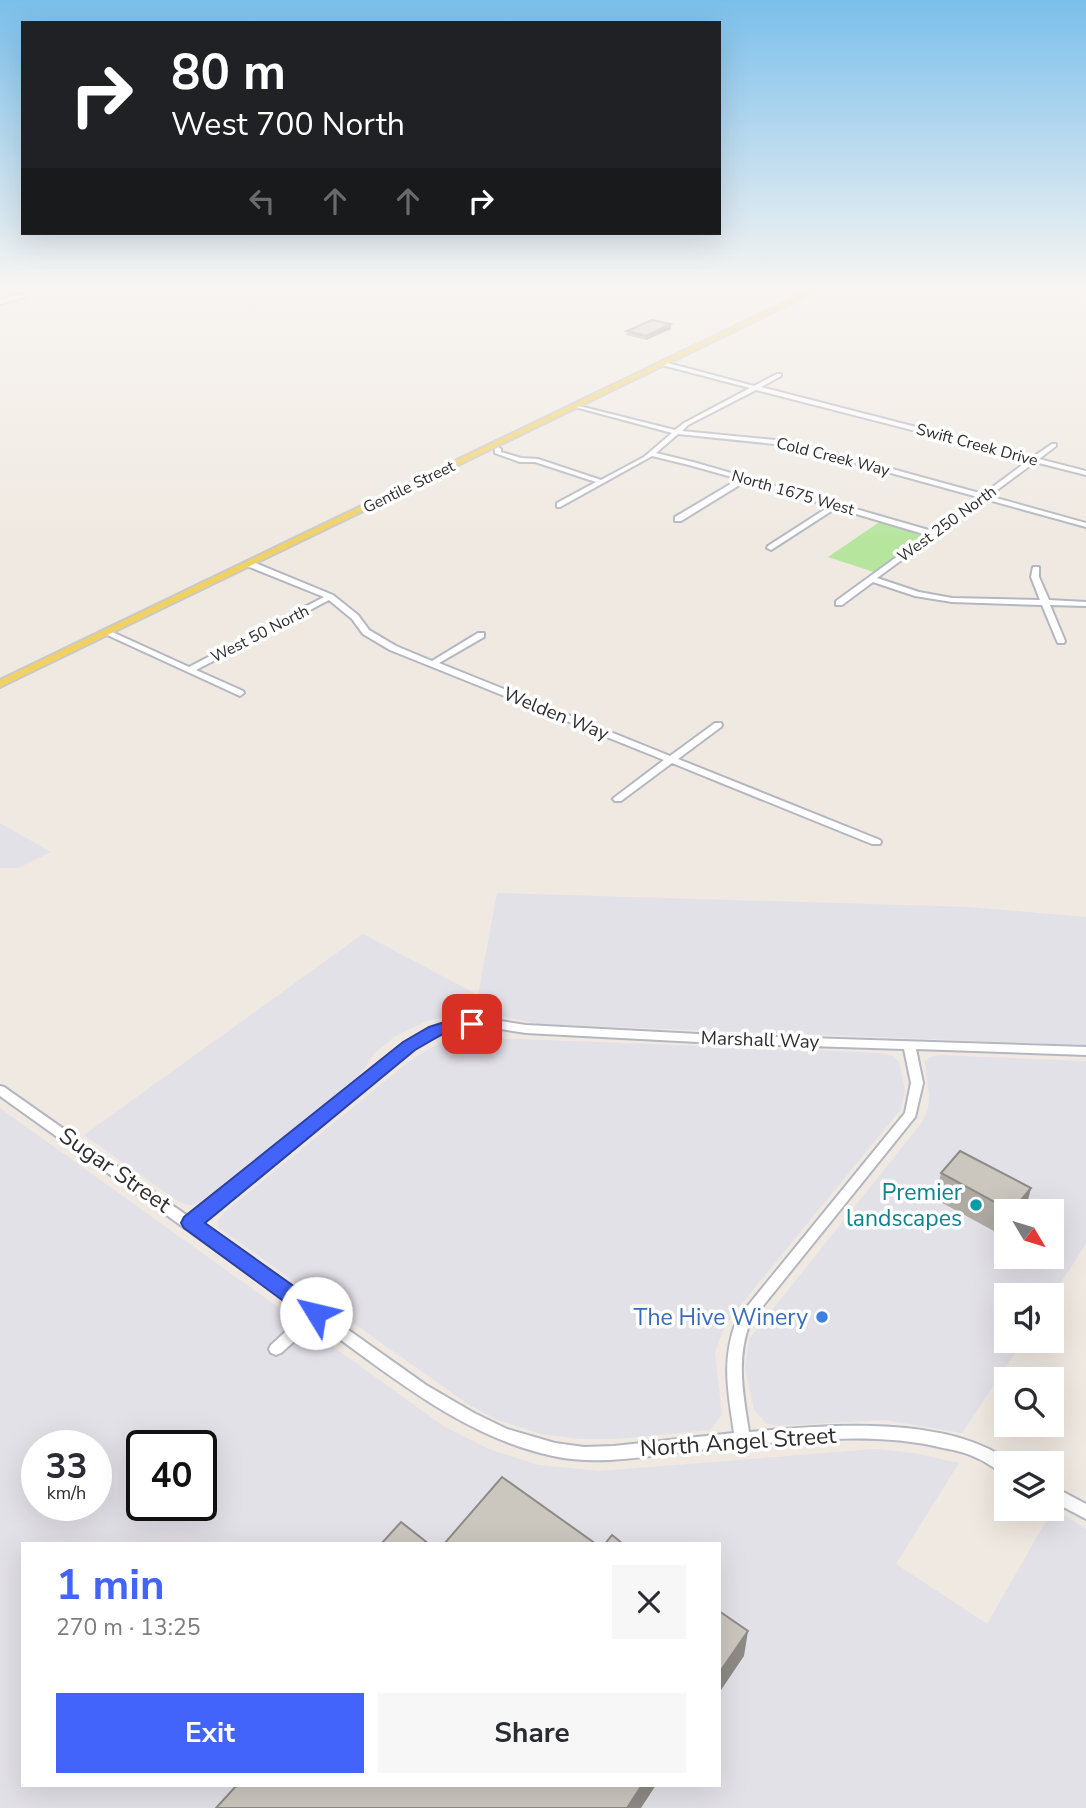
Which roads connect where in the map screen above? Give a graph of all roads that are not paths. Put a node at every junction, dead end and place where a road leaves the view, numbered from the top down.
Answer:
1 (645, 373) edge
2 (701, 373) edge
3 (779, 374) dead end
4 (755, 387) junction
5 (577, 406) junction
6 (676, 432) junction
7 (1054, 445) dead end
8 (495, 448) junction
9 (651, 454) junction
10 (1034, 460) junction
11 (1086, 473) edge
12 (745, 479) junction
13 (602, 482) junction
14 (984, 497) junction
15 (560, 505) dead end
16 (836, 505) junction
17 (678, 519) dead end
18 (1086, 525) edge
19 (933, 534) junction
20 (771, 548) dead end
21 (250, 564) junction
22 (1035, 569) dead end
23 (871, 579) junction
24 (330, 597) junction
25 (839, 603) dead end
26 (1048, 603) junction
27 (1086, 604) edge
28 (107, 633) junction
29 (481, 635) dead end
30 (1061, 641) dead end
31 (432, 664) junction
32 (190, 670) junction
33 (0, 684) edge
34 (240, 693) dead end
35 (718, 725) dead end
36 (671, 760) junction
37 (618, 799) dead end
38 (876, 842) dead end
39 (909, 1046) junction
40 (1086, 1051) edge
41 (0, 1090) edge
42 (191, 1223) junction
43 (316, 1313) junction
44 (276, 1349) dead end
45 (469, 1420) joint
46 (743, 1439) junction
47 (994, 1460) edge
48 (1064, 1500) edge
49 (1086, 1512) edge

1 - 5 main road, Gentile Street
2 - 4 street, Swift Creek Drive
3 - 4 street
4 - 6 street
4 - 10 street, Swift Creek Drive
5 - 6 street, Cold Creek Way
5 - 8 main road, Gentile Street
6 - 9 street
6 - 14 street, Cold Creek Way
7 - 10 street, West 250 North
8 - 13 street
8 - 21 main road, Gentile Street
9 - 12 street, North 1675 West
9 - 13 street
10 - 11 street, Swift Creek Drive
10 - 14 street, West 250 North
12 - 16 street, North 1675 West
12 - 17 street
13 - 15 street
14 - 18 street, Cold Creek Way
14 - 19 street, West 250 North
16 - 19 street, North 1675 West
16 - 20 street
19 - 23 street, West 250 North
21 - 24 street, Welden Way
21 - 28 main road, Gentile Street
22 - 26 street
23 - 25 street, West 250 North
23 - 26 street
24 - 31 street, Welden Way
24 - 32 street, West 50 North
26 - 27 street
26 - 30 street
28 - 32 street
28 - 33 main road, Gentile Street
29 - 31 street
31 - 36 street, Welden Way
32 - 34 street
35 - 36 street
36 - 37 street
36 - 38 street, Welden Way
39 - 40 street, Marshall Way
39 - 42 street, Marshall Way
39 - 46 street
41 - 42 street, Sugar Street
42 - 43 street, Sugar Street
43 - 44 street
43 - 45 street, Sugar Street
45 - 46 street, North Angel Street
46 - 47 street, North Angel Street
48 - 49 street

